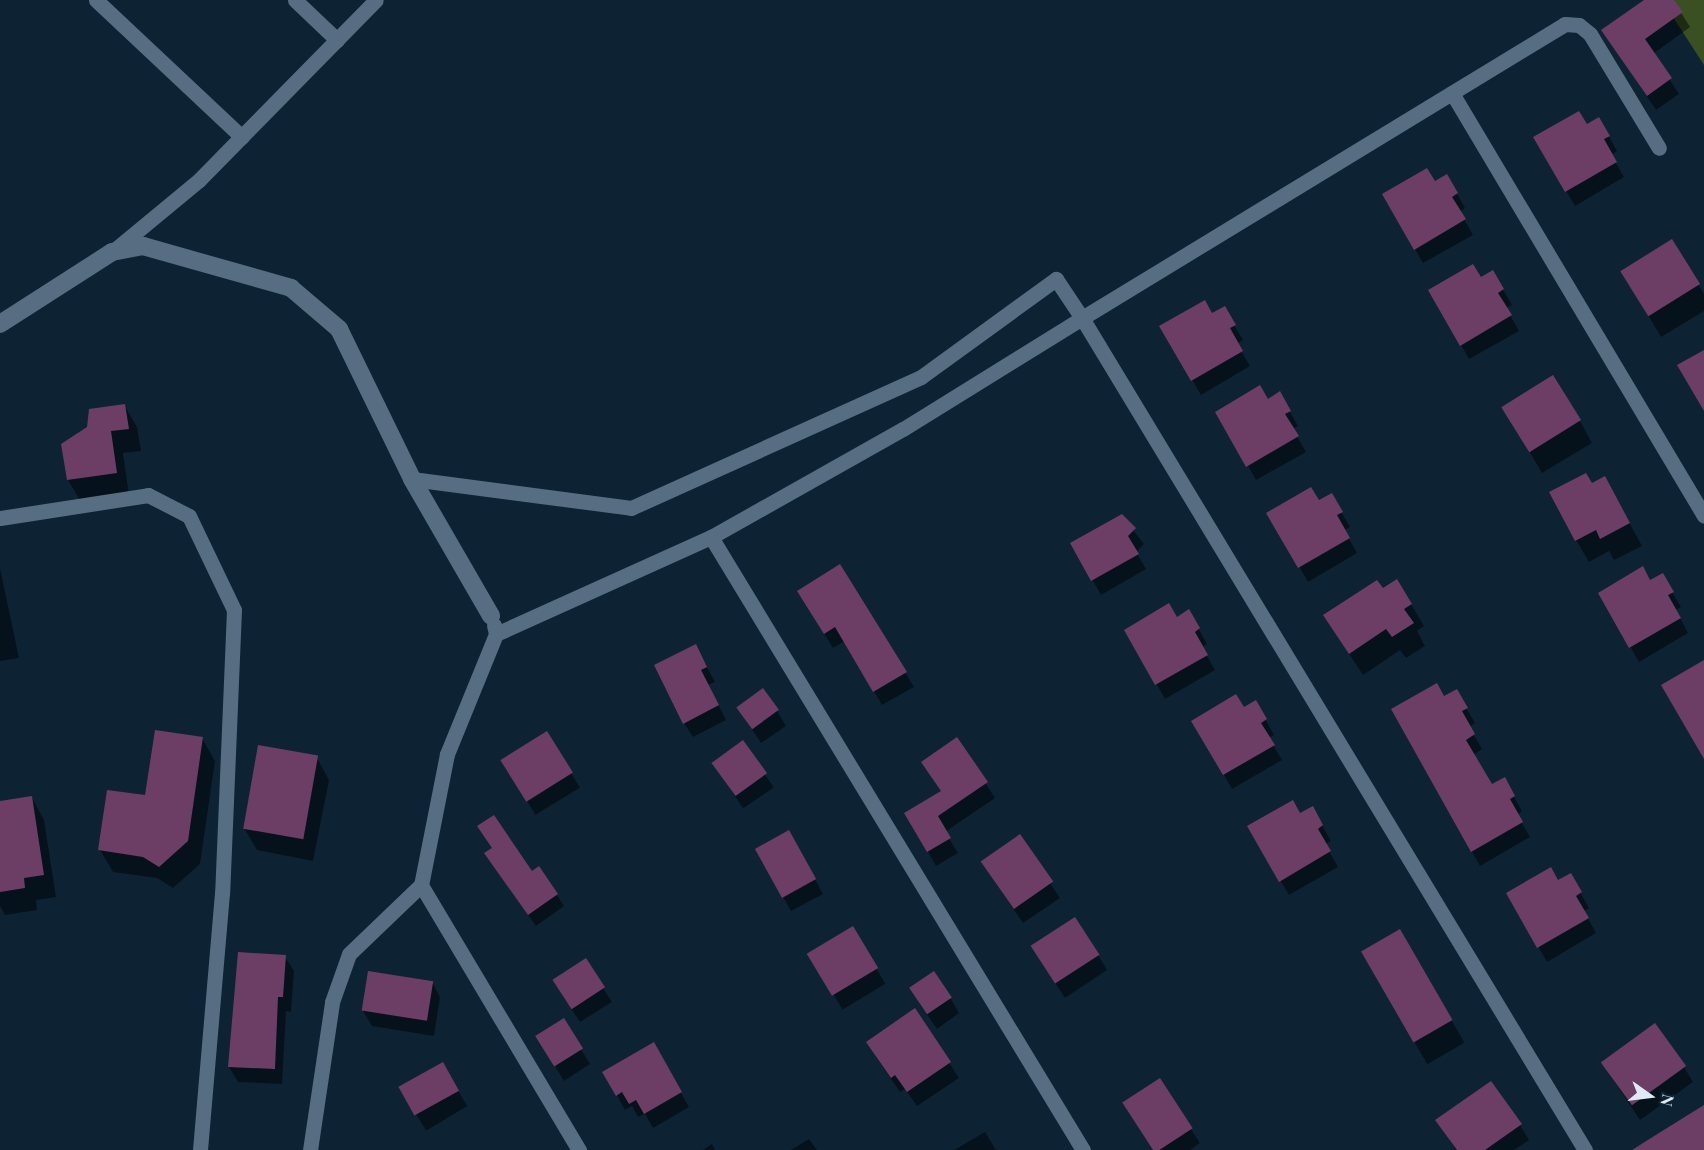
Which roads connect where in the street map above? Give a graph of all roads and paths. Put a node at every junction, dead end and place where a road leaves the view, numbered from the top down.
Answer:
1 (96, 0) edge
2 (295, 0) edge
3 (376, 0) edge
4 (337, 40) junction
5 (1452, 93) junction
6 (242, 136) junction
7 (1659, 148) dead end
8 (112, 252) junction
9 (1082, 318) junction
10 (0, 324) edge
11 (412, 479) junction
12 (1704, 516) edge
13 (0, 518) edge
14 (711, 537) junction
15 (491, 616) joint
16 (496, 634) junction
17 (421, 885) junction
18 (200, 1150) edge
19 (310, 1150) edge
20 (579, 1150) edge
21 (1083, 1150) edge
22 (1585, 1150) edge

1 - 6 lane
2 - 4 lane
3 - 4 lane
4 - 6 lane
5 - 7 lane
5 - 9 lane
5 - 12 lane
6 - 8 lane
8 - 10 street
8 - 11 street
9 - 11 lane
9 - 14 lane
9 - 22 lane
11 - 15 street
13 - 18 lane
14 - 16 lane
14 - 21 lane
15 - 16 lane
16 - 17 lane
17 - 19 lane
17 - 20 lane

